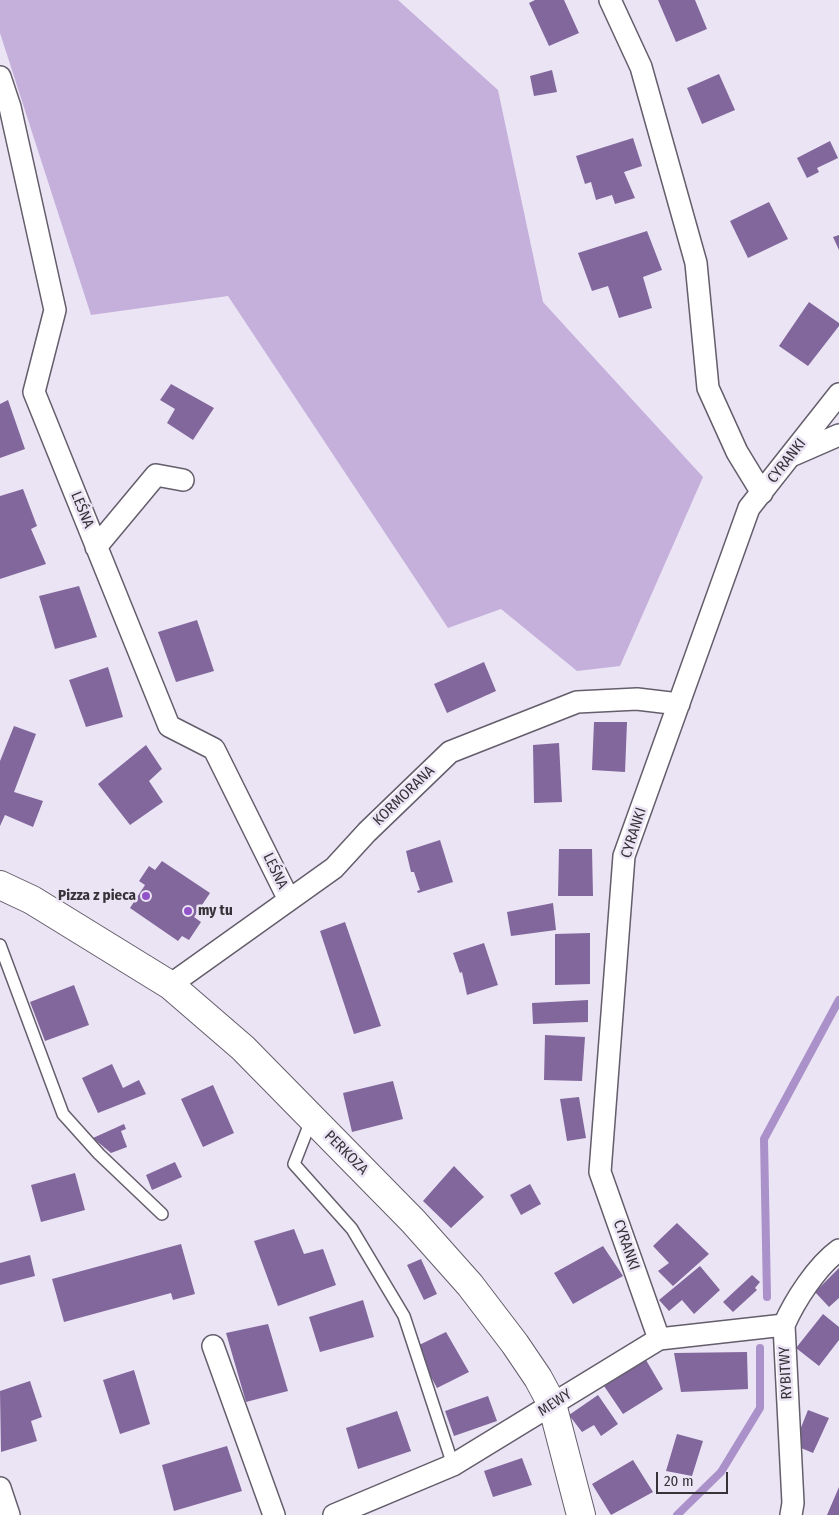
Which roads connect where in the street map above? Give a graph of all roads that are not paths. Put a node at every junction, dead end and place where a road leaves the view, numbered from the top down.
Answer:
1 (610, 0) edge
2 (0, 77) edge
3 (839, 394) edge
4 (839, 435) edge
5 (793, 455) junction
6 (183, 480) dead end
7 (762, 493) junction
8 (96, 547) junction
9 (679, 704) junction
10 (0, 885) edge
11 (289, 900) junction
12 (0, 945) edge
13 (170, 985) junction
14 (312, 1118) junction
15 (162, 1214) dead end
16 (839, 1250) edge
17 (784, 1325) junction
18 (659, 1339) junction
19 (213, 1346) dead end
20 (552, 1404) junction
21 (453, 1465) junction
22 (0, 1488) edge
23 (9, 1515) edge
24 (274, 1515) edge
25 (334, 1515) edge
26 (581, 1515) edge
27 (791, 1515) edge

1 - 7 street
2 - 8 street, LEŚNA
3 - 5 street, CYRANKI
4 - 5 street
5 - 7 street, CYRANKI
6 - 8 street
7 - 9 street, CYRANKI
8 - 11 street, LEŚNA
9 - 11 street, KORMORANA
9 - 18 street, CYRANKI
10 - 13 street, PERKOZA
11 - 13 street, KORMORANA
12 - 15 lane
13 - 14 street, PERKOZA
14 - 20 street, PERKOZA
14 - 21 lane
16 - 17 street, RYBITWY
17 - 18 street, MEWY
17 - 27 street, RYBITWY
18 - 20 street, MEWY
19 - 24 street
20 - 21 street, MEWY
20 - 26 street, PERKOZA
21 - 25 street, MEWY
22 - 23 street

